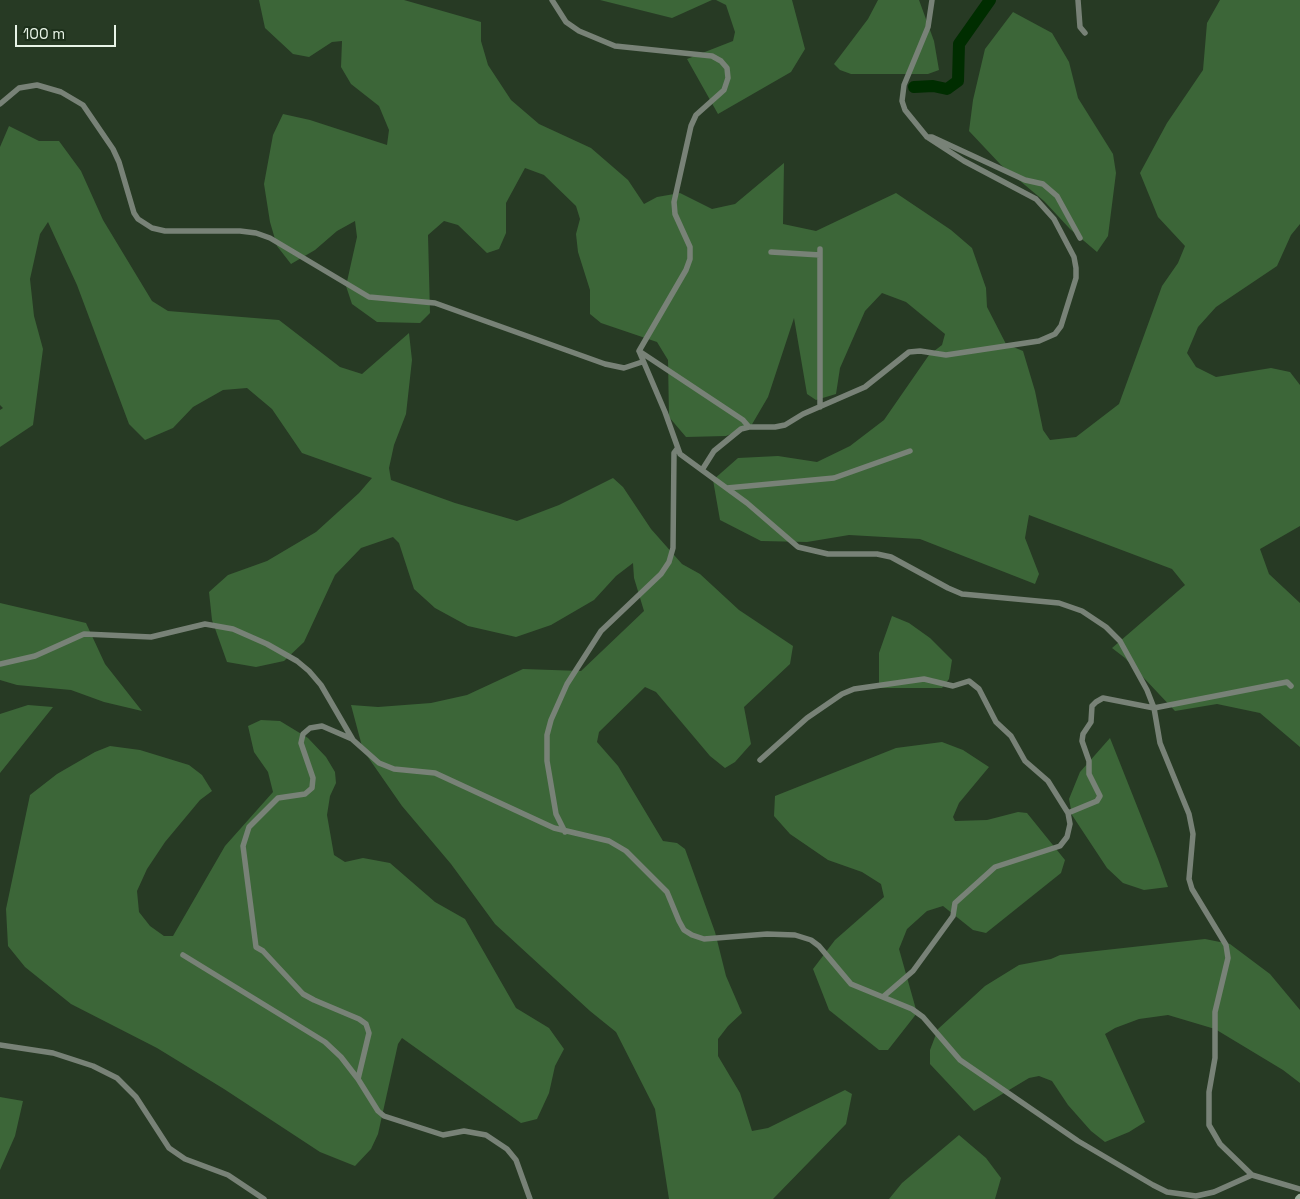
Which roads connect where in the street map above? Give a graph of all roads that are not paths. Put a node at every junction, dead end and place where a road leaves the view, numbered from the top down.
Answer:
1 (552, 0) edge
2 (932, 0) edge
3 (1078, 0) edge
4 (1086, 33) dead end
5 (0, 104) edge
6 (927, 137) junction
7 (1080, 238) dead end
8 (771, 252) dead end
9 (639, 351) junction
10 (642, 362) junction
11 (820, 407) junction
12 (749, 426) junction
13 (677, 449) junction
14 (910, 451) dead end
15 (702, 470) junction
16 (727, 488) junction
17 (0, 664) edge
18 (1291, 686) dead end
19 (1154, 708) junction
20 (353, 740) junction
21 (760, 760) dead end
22 (1068, 812) junction
23 (565, 832) junction
24 (183, 955) dead end
25 (884, 996) junction
26 (0, 1044) edge
27 (358, 1079) junction
28 (1252, 1175) junction
29 (1300, 1189) edge
30 (264, 1199) edge
31 (530, 1199) edge

1 - 9 street
2 - 6 street
3 - 4 street
5 - 10 street
6 - 7 street
6 - 11 street
8 - 11 street
9 - 10 street
9 - 12 street
10 - 13 street
11 - 12 street
12 - 15 street
13 - 15 street
13 - 23 street
14 - 16 street
15 - 16 street
16 - 19 street
17 - 20 street
18 - 19 street
19 - 22 street
19 - 28 street
20 - 23 street
20 - 27 street
21 - 22 street
22 - 25 street
23 - 25 street
24 - 27 street
25 - 28 street
26 - 30 street
27 - 31 street
28 - 29 street

